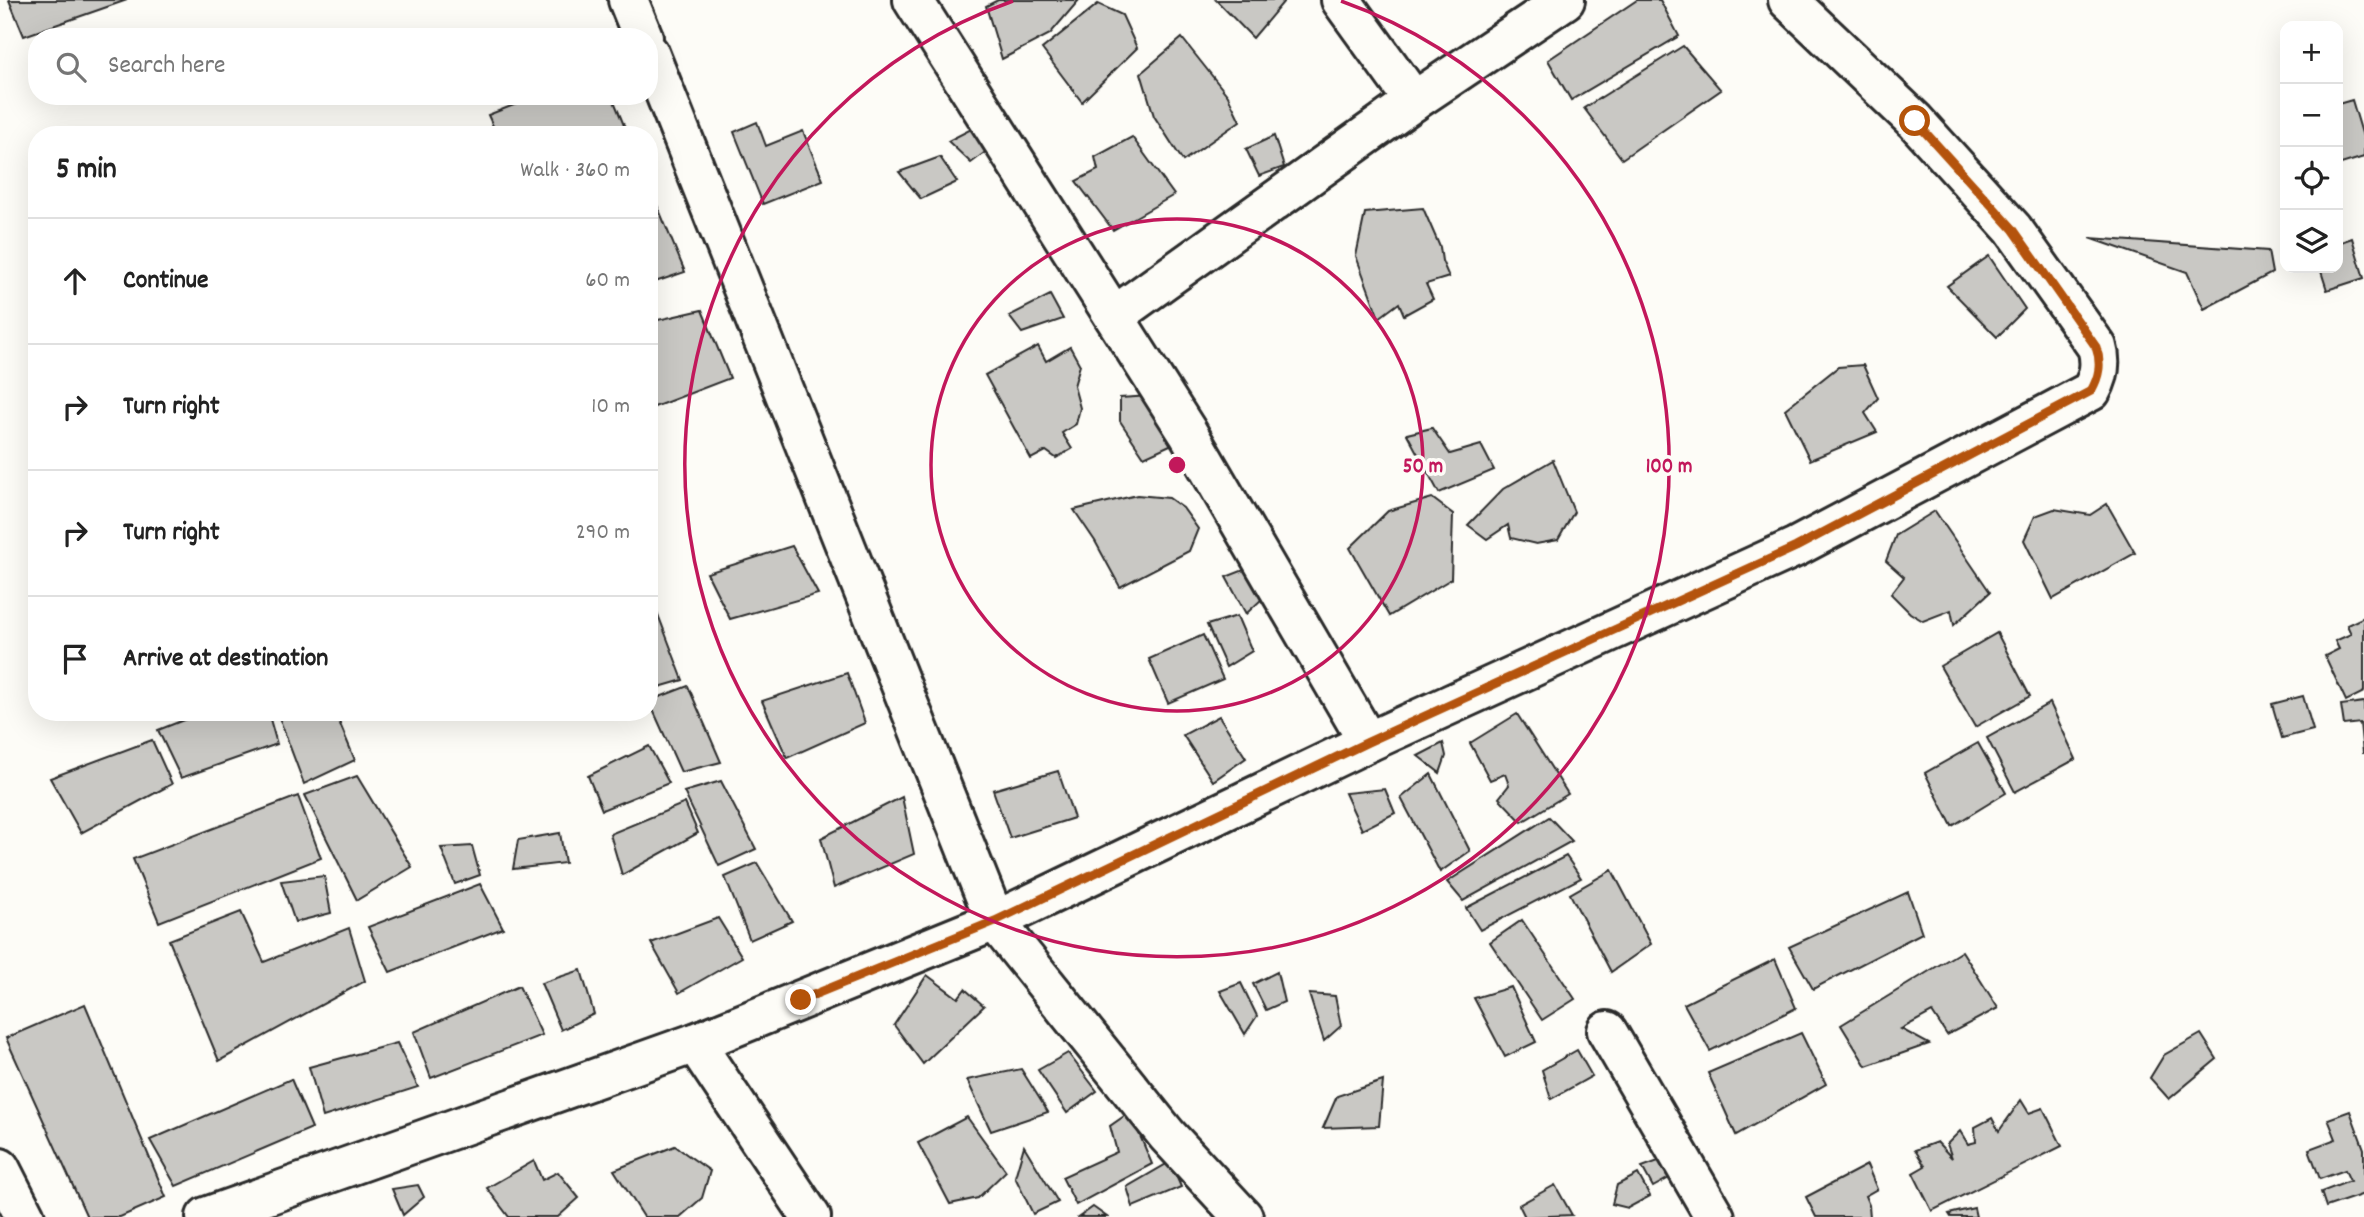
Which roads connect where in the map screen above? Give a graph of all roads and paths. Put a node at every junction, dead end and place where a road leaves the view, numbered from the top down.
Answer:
1 (628, 0) edge
2 (914, 0) edge
3 (1341, 0) edge
4 (1566, 0) edge
5 (1788, 0) edge
6 (639, 28) edge
7 (658, 75) edge
8 (1414, 101) junction
9 (1114, 316) junction
10 (1368, 742) junction
11 (995, 921) junction
12 (1607, 1031) dead end
13 (695, 1043) junction
14 (0, 1168) edge
15 (26, 1217) edge
16 (206, 1217) edge
17 (811, 1217) edge
18 (1243, 1217) edge
19 (1715, 1217) edge

1 - 6 street
2 - 9 street
3 - 8 street
4 - 8 street
5 - 10 street
7 - 11 street
8 - 9 street
9 - 10 street
10 - 11 street
11 - 13 street
11 - 18 street
12 - 19 street
13 - 16 street
13 - 17 street
14 - 15 street

